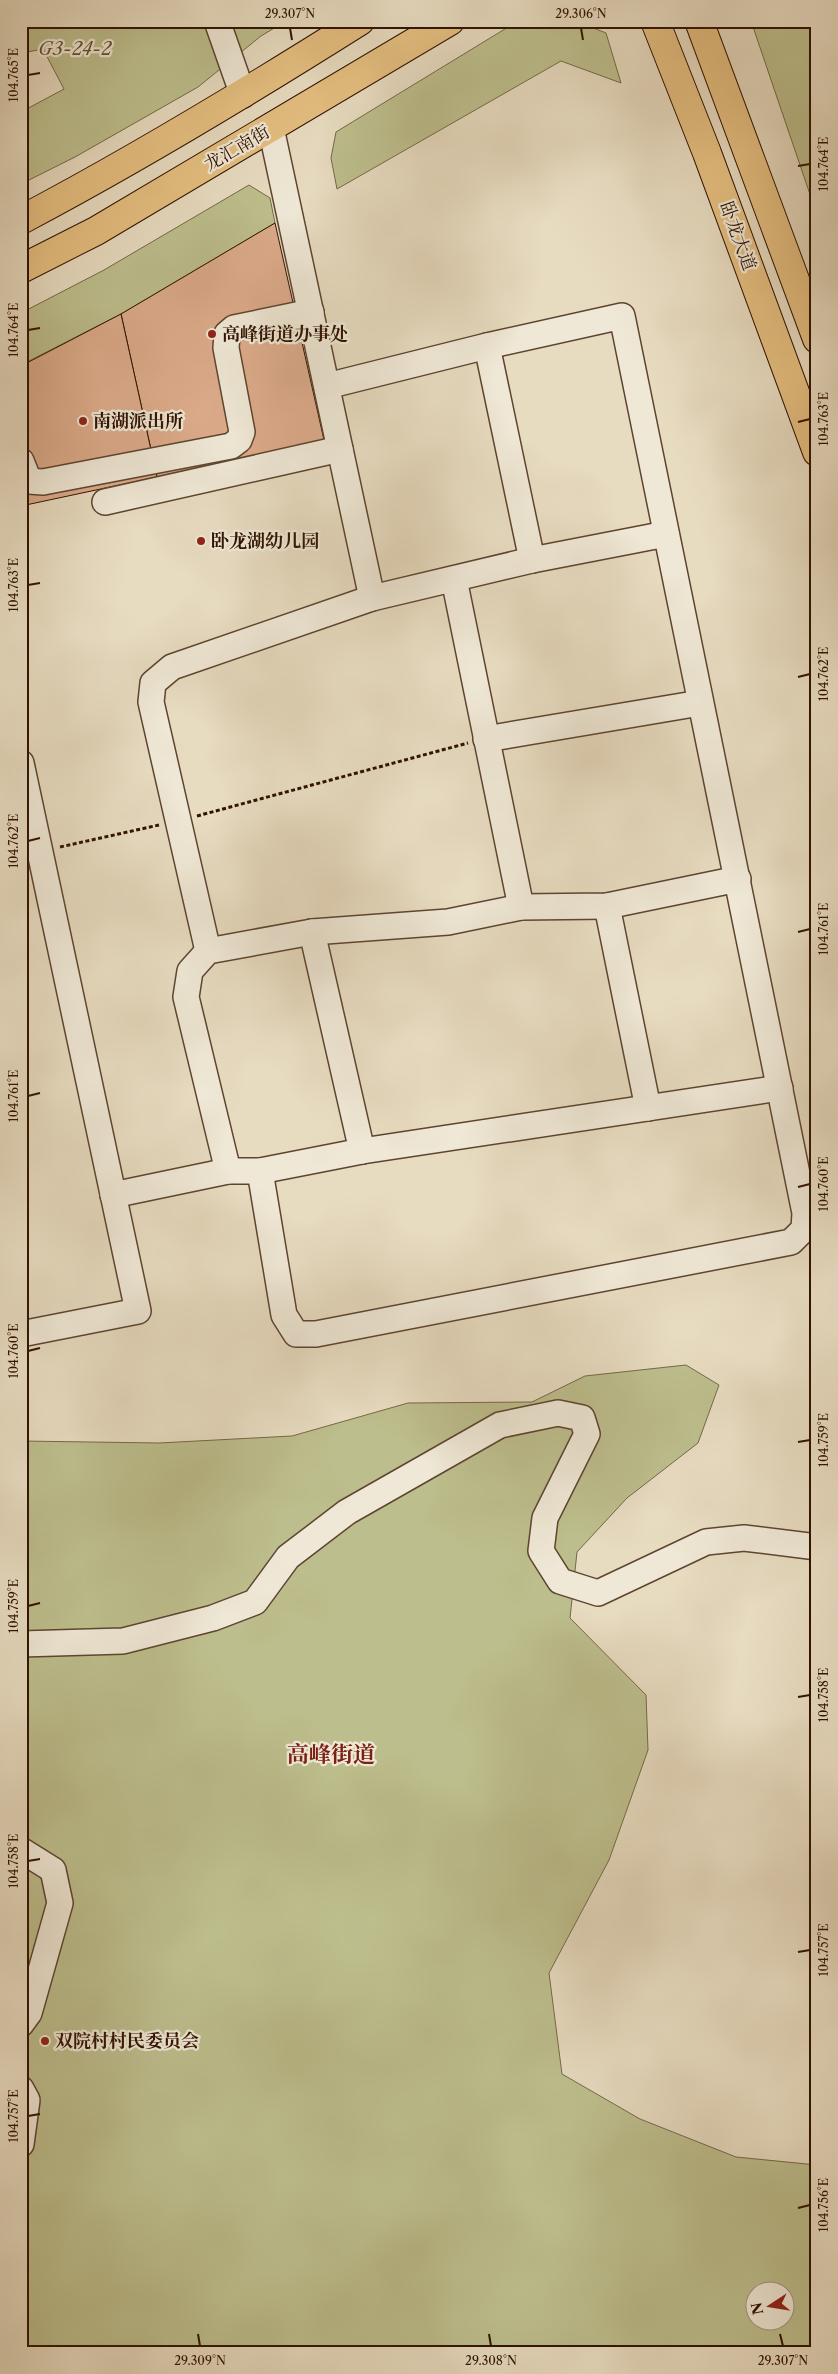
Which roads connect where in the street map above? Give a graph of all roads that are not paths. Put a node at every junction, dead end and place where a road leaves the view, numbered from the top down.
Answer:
1 (217, 21) edge
2 (360, 21) edge
3 (450, 21) edge
4 (700, 21) edge
5 (655, 22) edge
6 (243, 95) junction
7 (271, 128) junction
8 (21, 220) edge
9 (21, 270) edge
10 (311, 312) junction
11 (817, 339) edge
12 (487, 346) junction
13 (327, 386) junction
14 (340, 449) junction
15 (817, 452) edge
16 (21, 461) edge
17 (105, 502) dead end
18 (666, 534) junction
19 (532, 560) junction
20 (454, 579) junction
21 (372, 598) junction
22 (700, 703) junction
23 (486, 739) junction
24 (21, 763) edge
25 (738, 879) junction
26 (607, 906) junction
27 (521, 907) junction
28 (312, 932) junction
29 (208, 951) junction
30 (780, 1088) junction
31 (648, 1108) junction
32 (362, 1152) junction
33 (228, 1171) junction
34 (260, 1171) junction
35 (113, 1195) junction
36 (21, 1334) edge
37 (817, 1547) edge
38 (21, 1644) edge
39 (21, 1850) edge
40 (21, 2024) edge
41 (21, 2090) edge
42 (21, 2144) edge

1 - 6 street
2 - 6 main road
3 - 7 main road, 龙汇南街
4 - 11 main road
5 - 15 main road, 卧龙大道
6 - 8 main road
7 - 9 main road, 龙汇南街
7 - 10 street
10 - 13 street
10 - 16 street
12 - 13 street
12 - 18 street
12 - 19 street
13 - 14 street
14 - 17 street
14 - 21 street
18 - 19 street
18 - 22 street
19 - 20 street
20 - 21 street
20 - 23 street
21 - 29 street
22 - 23 street
22 - 25 street
23 - 27 street
24 - 35 street
25 - 26 street
25 - 30 street
26 - 27 street
26 - 31 street
27 - 28 street
28 - 29 street
28 - 32 street
29 - 33 street
30 - 31 street
30 - 34 street
31 - 32 street
32 - 34 street
33 - 34 street
33 - 35 street
35 - 36 street
37 - 38 street
39 - 40 street
41 - 42 street

